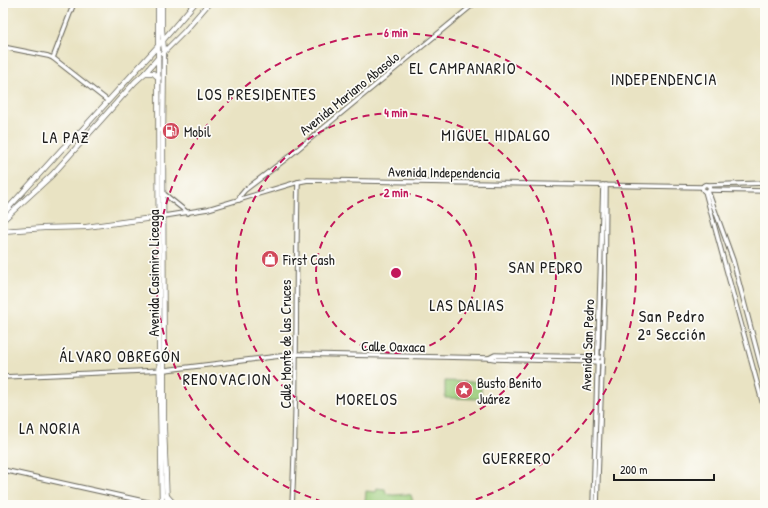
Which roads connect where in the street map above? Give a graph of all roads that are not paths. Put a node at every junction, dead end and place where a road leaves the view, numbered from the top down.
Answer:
1 (74, 3) edge
2 (158, 3) edge
3 (162, 3) edge
4 (195, 3) edge
5 (208, 3) edge
6 (475, 3) edge
7 (162, 30) junction
8 (173, 30) junction
9 (163, 41) junction
10 (158, 46) junction
11 (3, 47) edge
12 (164, 52) junction
13 (53, 58) junction
14 (158, 58) junction
15 (145, 73) junction
16 (159, 78) junction
17 (108, 101) junction
18 (298, 182) junction
19 (765, 183) edge
20 (740, 184) junction
21 (605, 185) junction
22 (708, 185) junction
23 (702, 187) junction
24 (159, 190) junction
25 (707, 191) junction
26 (740, 191) junction
27 (765, 191) edge
28 (164, 194) junction
29 (239, 200) junction
30 (189, 213) junction
31 (3, 214) edge
32 (161, 217) junction
33 (3, 220) edge
34 (3, 231) edge
35 (737, 277) junction
36 (729, 279) junction
37 (297, 354) junction
38 (600, 359) junction
39 (162, 370) junction
40 (3, 377) edge
41 (765, 382) edge
42 (765, 411) edge
43 (3, 470) edge
44 (166, 495) junction
45 (151, 504) edge
46 (162, 505) edge
47 (167, 505) edge
48 (175, 505) edge
49 (292, 505) edge
50 (593, 505) edge
51 (597, 505) edge

1 - 13 street
2 - 10 main road, Avenida Casimiro Liceaga
3 - 7 main road, Avenida Casimiro Liceaga
4 - 8 main road
5 - 12 main road
6 - 29 street, Avenida Mariano Abasolo
7 - 8 main road
7 - 9 main road, Avenida Casimiro Liceaga
8 - 9 main road
9 - 10 main road
9 - 12 main road, Avenida Casimiro Liceaga
10 - 14 main road, Avenida Casimiro Liceaga
10 - 17 main road
11 - 13 street
12 - 14 main road
12 - 28 main road, Avenida Casimiro Liceaga
13 - 17 street
14 - 15 main road
14 - 16 main road, Avenida Casimiro Liceaga
15 - 16 main road
15 - 33 main road
16 - 24 main road, Avenida Casimiro Liceaga
17 - 31 main road
18 - 21 street, Avenida Independencia
18 - 29 street, Avenida Independencia
18 - 37 street, Calle Monte de las Cruces
19 - 20 street
20 - 22 street
20 - 26 street
21 - 23 street, Avenida Independencia
21 - 38 street, Avenida San Pedro
22 - 23 street, Avenida Independencia
22 - 25 street
23 - 25 street
24 - 28 street
24 - 32 main road, Avenida Casimiro Liceaga
25 - 26 street
25 - 35 street
25 - 36 street
26 - 27 street
28 - 30 street
28 - 32 main road, Avenida Casimiro Liceaga
29 - 30 street, Avenida Independencia
30 - 32 street, Avenida Independencia
32 - 34 main road, Avenida Independencia
32 - 39 main road, Avenida Casimiro Liceaga
35 - 36 street
35 - 41 street
36 - 42 street
37 - 38 street, Calle Oaxaca
37 - 39 street, Calle Oaxaca
37 - 49 street, Calle Monte de las Cruces
38 - 50 street, Avenida San Pedro
38 - 51 street, Avenida San Pedro
39 - 40 street, Calle Oaxaca
39 - 44 main road, Avenida Casimiro Liceaga
39 - 46 main road, Avenida Casimiro Liceaga
43 - 45 street
44 - 47 main road, Avenida Casimiro Liceaga
44 - 48 main road
45 - 46 street

